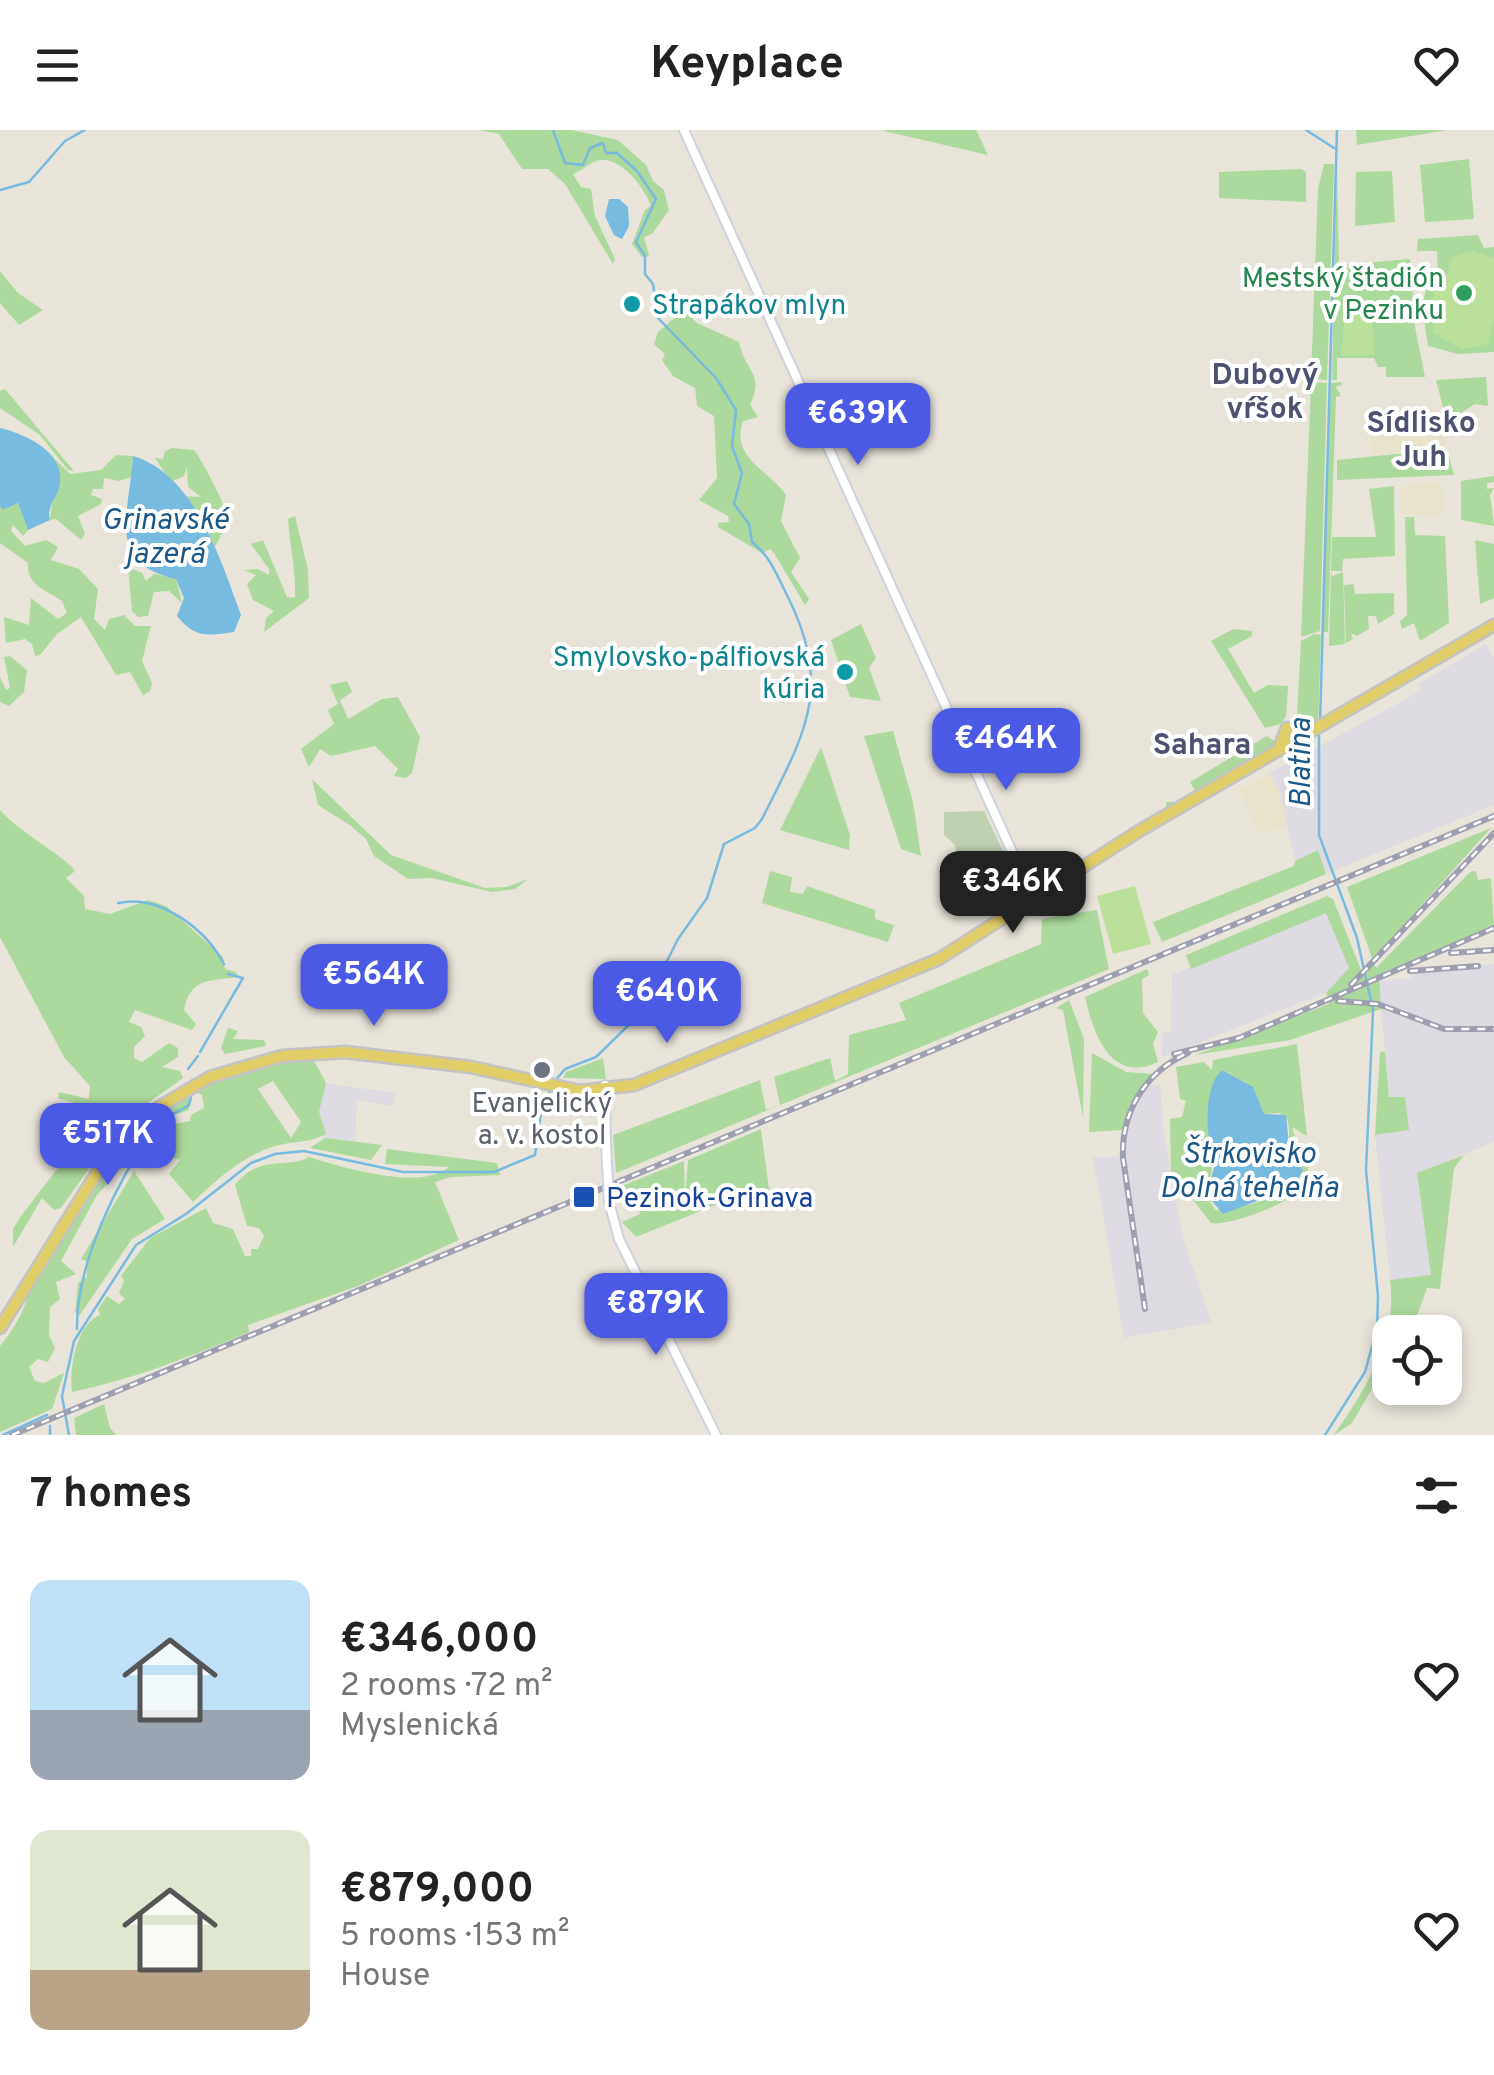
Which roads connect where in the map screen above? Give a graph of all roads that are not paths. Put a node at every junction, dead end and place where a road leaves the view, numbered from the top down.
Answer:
1 (684, 130) edge
2 (1494, 626) edge
3 (1033, 898) junction
4 (326, 1049) junction
5 (605, 1088) junction
6 (0, 1318) edge
7 (0, 1328) edge
8 (716, 1435) edge

1 - 3 street
2 - 3 main road
3 - 5 main road
4 - 5 main road
4 - 6 main road
4 - 7 main road
5 - 8 street, bridge

